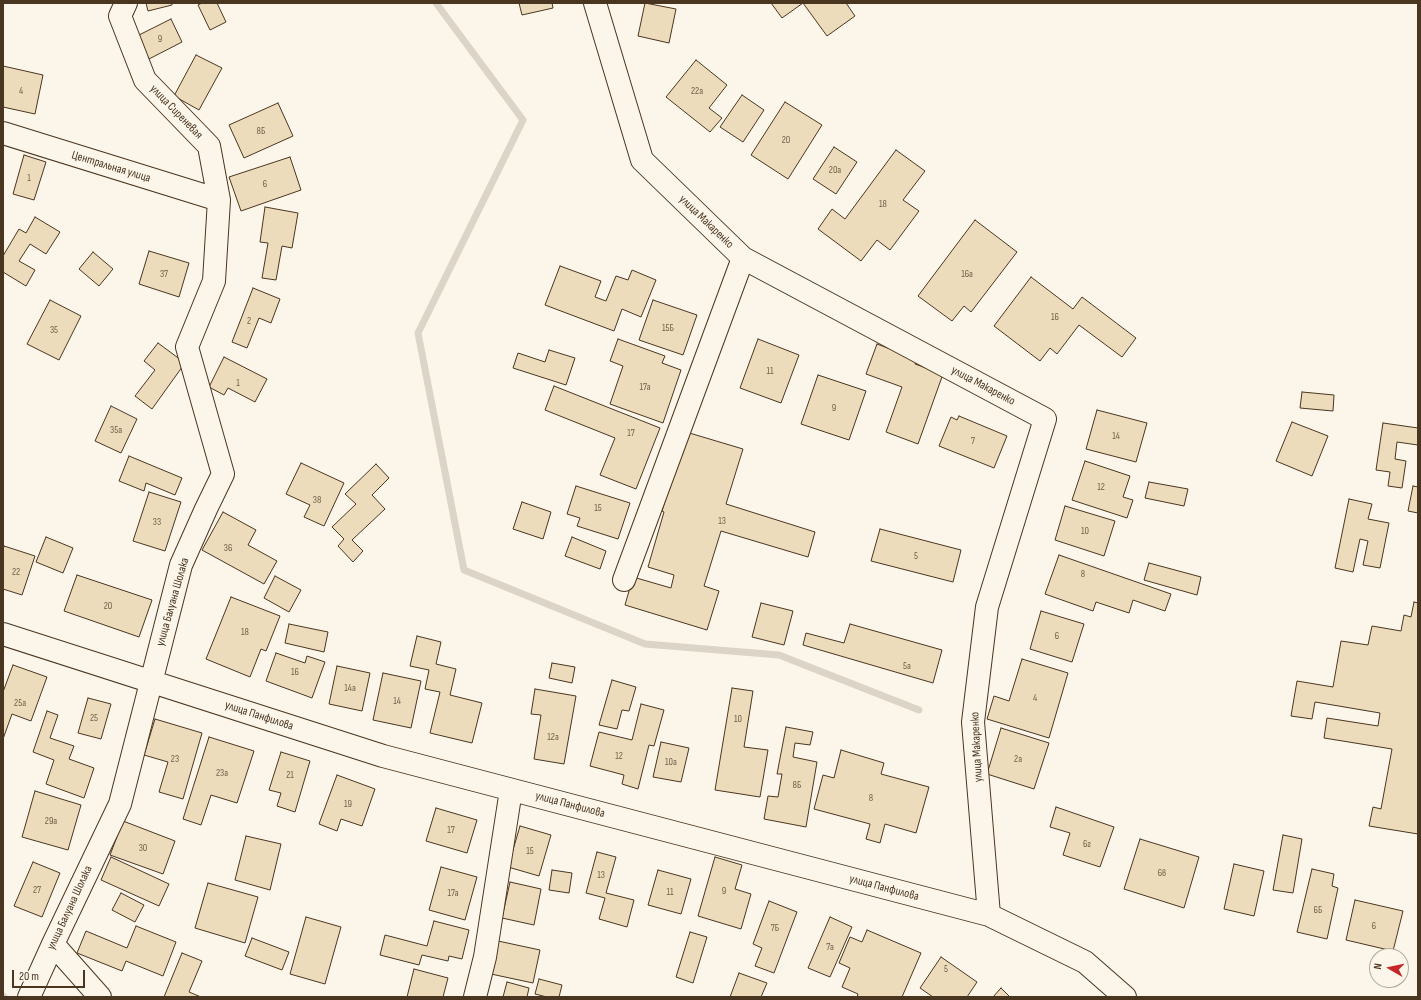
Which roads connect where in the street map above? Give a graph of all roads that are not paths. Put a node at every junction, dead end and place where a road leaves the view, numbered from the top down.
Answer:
1 (126, 3) edge
2 (595, 3) edge
3 (3, 133) edge
4 (219, 200) junction
5 (743, 258) junction
6 (624, 580) dead end
7 (3, 634) edge
8 (151, 682) junction
9 (511, 790) junction
10 (989, 915) junction
11 (53, 944) junction
12 (32, 990) edge
13 (100, 997) edge
14 (475, 997) edge
15 (1125, 997) edge

1 - 4 street, улица Сиреневая
2 - 5 street, улица Макаренко
3 - 4 street, Центральная улица
4 - 8 street, улица Балуана Шолака
5 - 6 street
5 - 10 street, улица Макаренко
7 - 8 street, улица Панфилова
8 - 9 street, улица Панфилова
8 - 11 street, улица Балуана Шолака
9 - 10 street, улица Панфилова
9 - 14 street
10 - 15 street, улица Панфилова
11 - 12 street, улица Балуана Шолака
11 - 13 street

